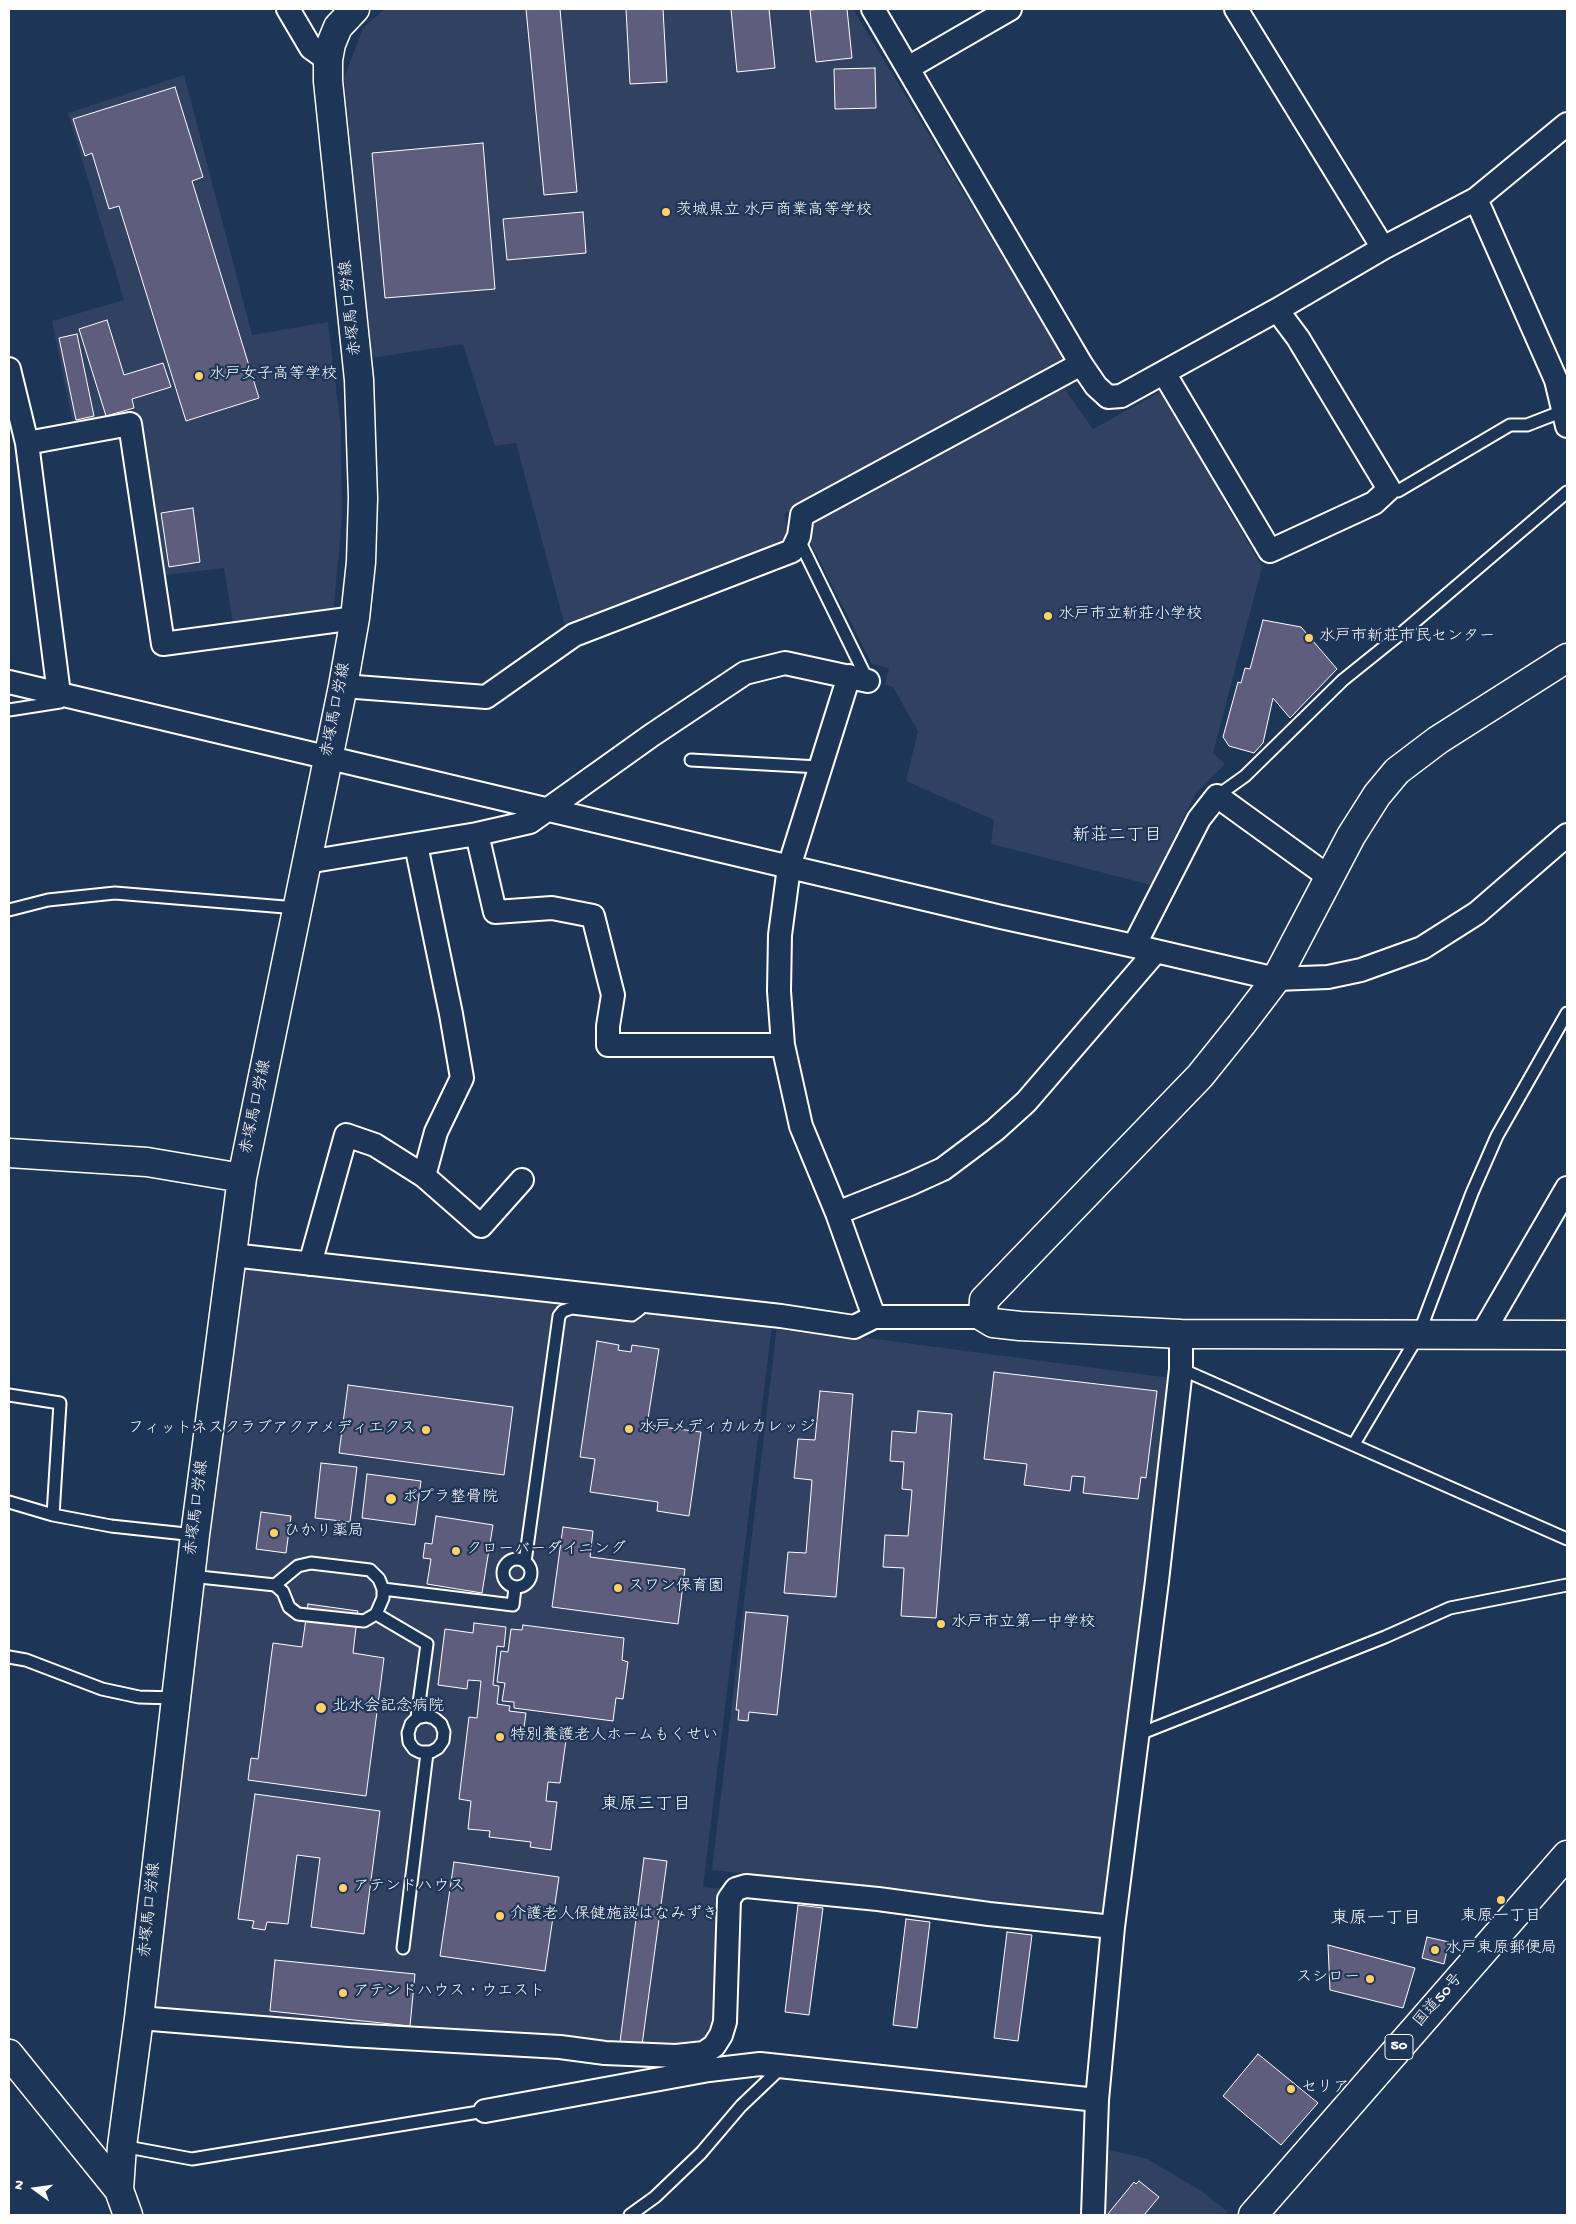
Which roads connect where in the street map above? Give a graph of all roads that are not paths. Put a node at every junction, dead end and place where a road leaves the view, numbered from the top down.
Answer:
1 (288, 9) edge
2 (355, 9) edge
3 (873, 9) edge
4 (1010, 9) edge
5 (1236, 9) edge
6 (328, 60) junction
7 (908, 68) junction
8 (1567, 124) edge
9 (1476, 198) junction
10 (1383, 248) junction
11 (1277, 310) junction
12 (1081, 364) junction
13 (9, 369) edge
14 (1164, 373) junction
15 (1565, 418) edge
16 (27, 443) junction
17 (1389, 489) junction
18 (1567, 492) edge
19 (798, 538) junction
20 (355, 618) junction
21 (1567, 658) edge
22 (858, 679) junction
23 (9, 682) edge
24 (343, 686) junction
25 (59, 694) junction
26 (9, 710) edge
27 (328, 757) junction
28 (691, 760) dead end
29 (819, 768) junction
30 (1217, 796) junction
31 (547, 809) junction
32 (477, 834) junction
33 (1567, 834) edge
34 (416, 845) junction
35 (307, 862) junction
36 (790, 867) junction
37 (1329, 877) junction
38 (298, 908) junction
39 (9, 910) edge
40 (1145, 948) junction
41 (1276, 980) junction
42 (1567, 1012) edge
43 (783, 1045) junction
44 (9, 1153) edge
45 (424, 1176) junction
46 (242, 1178) junction
47 (522, 1180) dead end
48 (1567, 1188) edge
49 (837, 1213) junction
50 (232, 1255) junction
51 (310, 1264) junction
52 (642, 1300) junction
53 (982, 1316) junction
54 (874, 1317) junction
55 (1181, 1334) junction
56 (1567, 1335) edge
57 (1418, 1336) junction
58 (1481, 1336) junction
59 (1181, 1369) junction
60 (9, 1395) edge
61 (1354, 1444) junction
62 (9, 1502) edge
63 (53, 1515) junction
64 (194, 1535) junction
65 (1567, 1539) edge
66 (525, 1562) junction
67 (190, 1576) junction
68 (276, 1585) junction
69 (1567, 1585) edge
70 (515, 1588) junction
71 (383, 1589) junction
72 (376, 1614) junction
73 (9, 1657) edge
74 (175, 1698) junction
75 (417, 1718) junction
76 (1137, 1735) junction
77 (427, 1753) junction
78 (1567, 1855) edge
79 (1113, 1927) junction
80 (403, 1948) dead end
81 (139, 2018) junction
82 (9, 2054) edge
83 (784, 2065) junction
84 (1097, 2100) junction
85 (485, 2112) joint
86 (122, 2146) junction
87 (124, 2203) edge
88 (630, 2215) edge
89 (1093, 2215) edge
90 (1253, 2215) edge

1 - 6 street
2 - 6 main road, 赤塚馬口労線
3 - 7 street
4 - 7 street
5 - 10 street
6 - 20 main road, 赤塚馬口労線
7 - 12 street
8 - 9 street
9 - 10 street
9 - 15 street
10 - 11 street
11 - 14 street
11 - 17 street
12 - 14 street
12 - 19 street
13 - 16 street
14 - 17 street
15 - 17 lane
16 - 20 street
16 - 25 street
18 - 30 lane
19 - 22 lane
19 - 24 street
20 - 24 main road, 赤塚馬口労線
21 - 37 main road
22 - 29 street
22 - 31 street
23 - 25 street
24 - 27 main road, 赤塚馬口労線
25 - 26 lane
25 - 27 street
27 - 31 street
27 - 35 main road, 赤塚馬口労線
28 - 29 lane
29 - 36 street
30 - 37 street
30 - 40 street
31 - 32 street
31 - 36 street
32 - 34 street
32 - 43 street
33 - 41 street
34 - 35 street
34 - 45 street
35 - 38 main road, 赤塚馬口労線
36 - 40 street
36 - 43 street
37 - 41 main road
38 - 39 lane
38 - 46 main road, 赤塚馬口労線
40 - 41 street
40 - 49 street
41 - 53 main road
42 - 57 lane
43 - 49 street
44 - 46 main road
45 - 47 street
45 - 51 street
46 - 50 main road, 赤塚馬口労線
48 - 58 street
49 - 54 street
50 - 51 street
50 - 64 main road, 赤塚馬口労線
51 - 52 street
52 - 54 street
52 - 66 lane
53 - 54 street
53 - 55 main road
55 - 57 main road
55 - 59 street
56 - 58 main road
57 - 58 main road
57 - 61 lane
59 - 61 lane
59 - 76 street
60 - 63 lane
61 - 65 lane
62 - 63 lane
63 - 64 lane
64 - 67 main road, 赤塚馬口労線
66 - 70 lane
66 - 70 lane
67 - 68 lane
67 - 74 main road, 赤塚馬口労線
68 - 71 lane
68 - 72 lane
69 - 76 lane
70 - 71 lane
71 - 72 lane
72 - 75 lane
73 - 74 lane
74 - 81 main road, 赤塚馬口労線
75 - 77 lane
75 - 77 lane
76 - 79 street
77 - 80 lane
78 - 90 main road, 国道50号 / 50
79 - 81 street
79 - 84 street
81 - 86 main road, 赤塚馬口労線
82 - 87 main road
83 - 84 street
83 - 85 street
83 - 88 lane
84 - 89 street
85 - 86 lane
86 - 87 main road, 赤塚馬口労線

